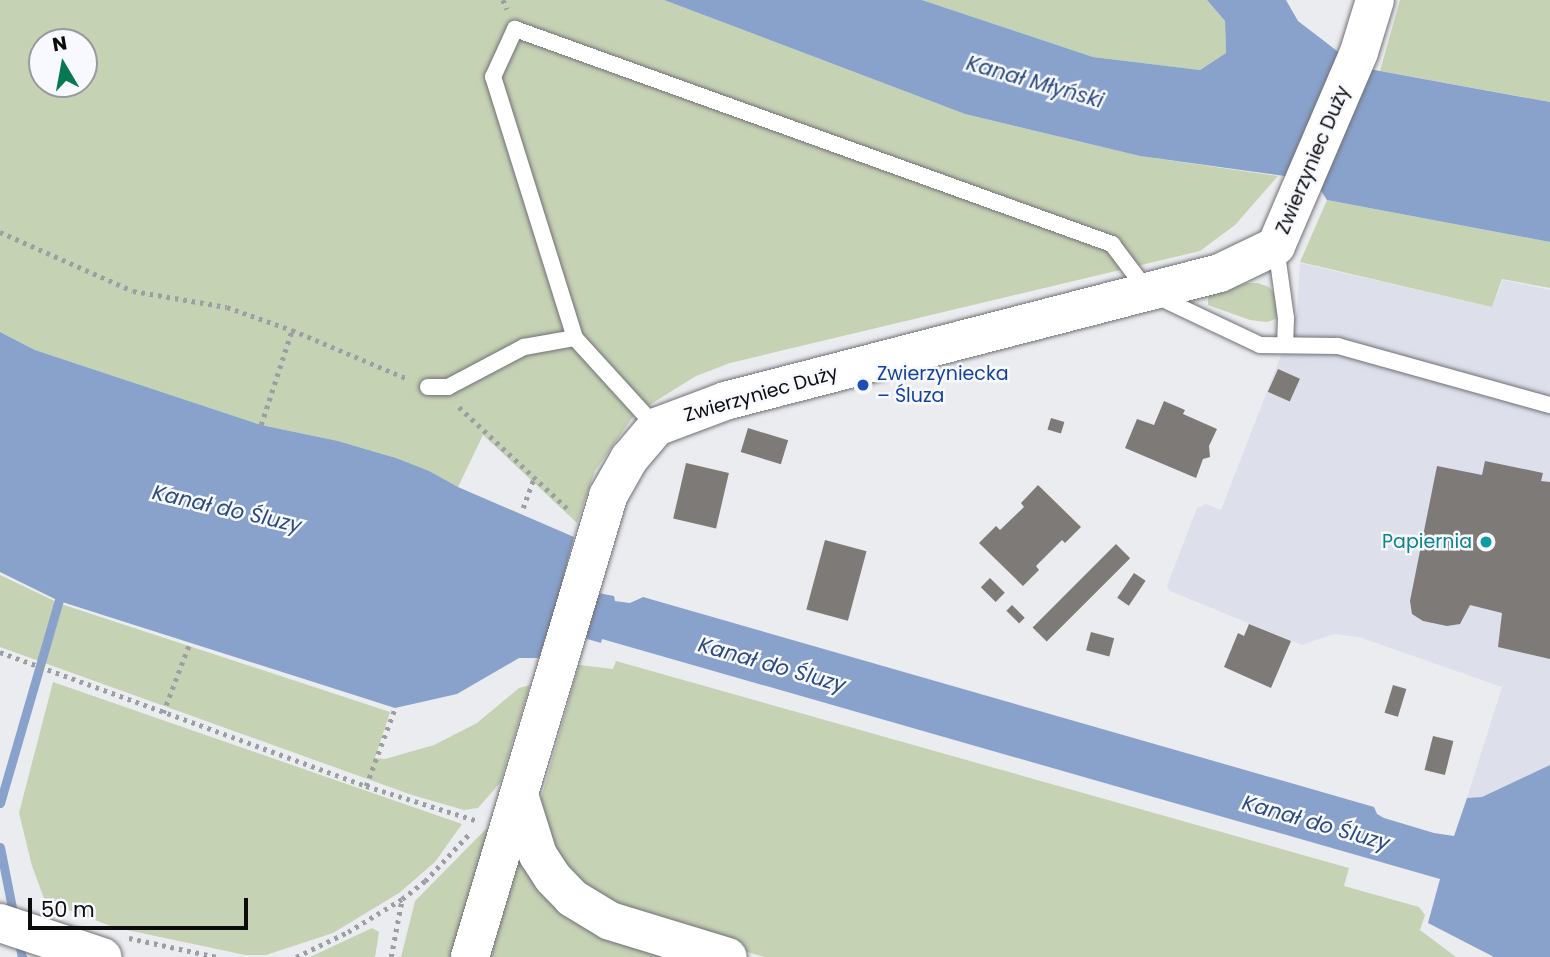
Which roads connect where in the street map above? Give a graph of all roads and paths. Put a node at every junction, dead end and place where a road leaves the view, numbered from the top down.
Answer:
1 (1375, 0) edge
2 (0, 232) edge
3 (1276, 246) junction
4 (1148, 292) junction
5 (292, 330) junction
6 (575, 338) junction
7 (1284, 345) junction
8 (428, 387) junction
9 (1550, 405) edge
10 (261, 425) dead end
11 (656, 427) junction
12 (534, 478) junction
13 (523, 508) dead end
14 (585, 529) junction
15 (190, 642) dead end
16 (0, 652) edge
17 (395, 708) dead end
18 (163, 713) junction
19 (366, 786) junction
20 (520, 798) junction
21 (402, 899) junction
22 (0, 923) edge
23 (114, 947) edge
24 (217, 957) edge
25 (296, 957) edge
26 (391, 957) edge
27 (470, 957) edge
28 (728, 957) edge

1 - 3 street, Zwierzyniec Duży
2 - 5 path
3 - 4 street, Zwierzyniec Duży
3 - 7 lane
4 - 6 lane
4 - 7 lane
4 - 11 street, Zwierzyniec Duży
5 - 8 path
5 - 10 path
6 - 8 lane
6 - 11 lane
7 - 9 lane
8 - 12 path
11 - 14 street, Zwierzyniec Duży
12 - 13 path
12 - 14 path
14 - 20 street, Zwierzyniec Duży
15 - 18 path
16 - 18 path
17 - 19 path
18 - 19 path
19 - 21 path
20 - 27 street, Zwierzyniec Duży
20 - 28 street
21 - 25 path
21 - 26 path
22 - 23 street
23 - 24 path

